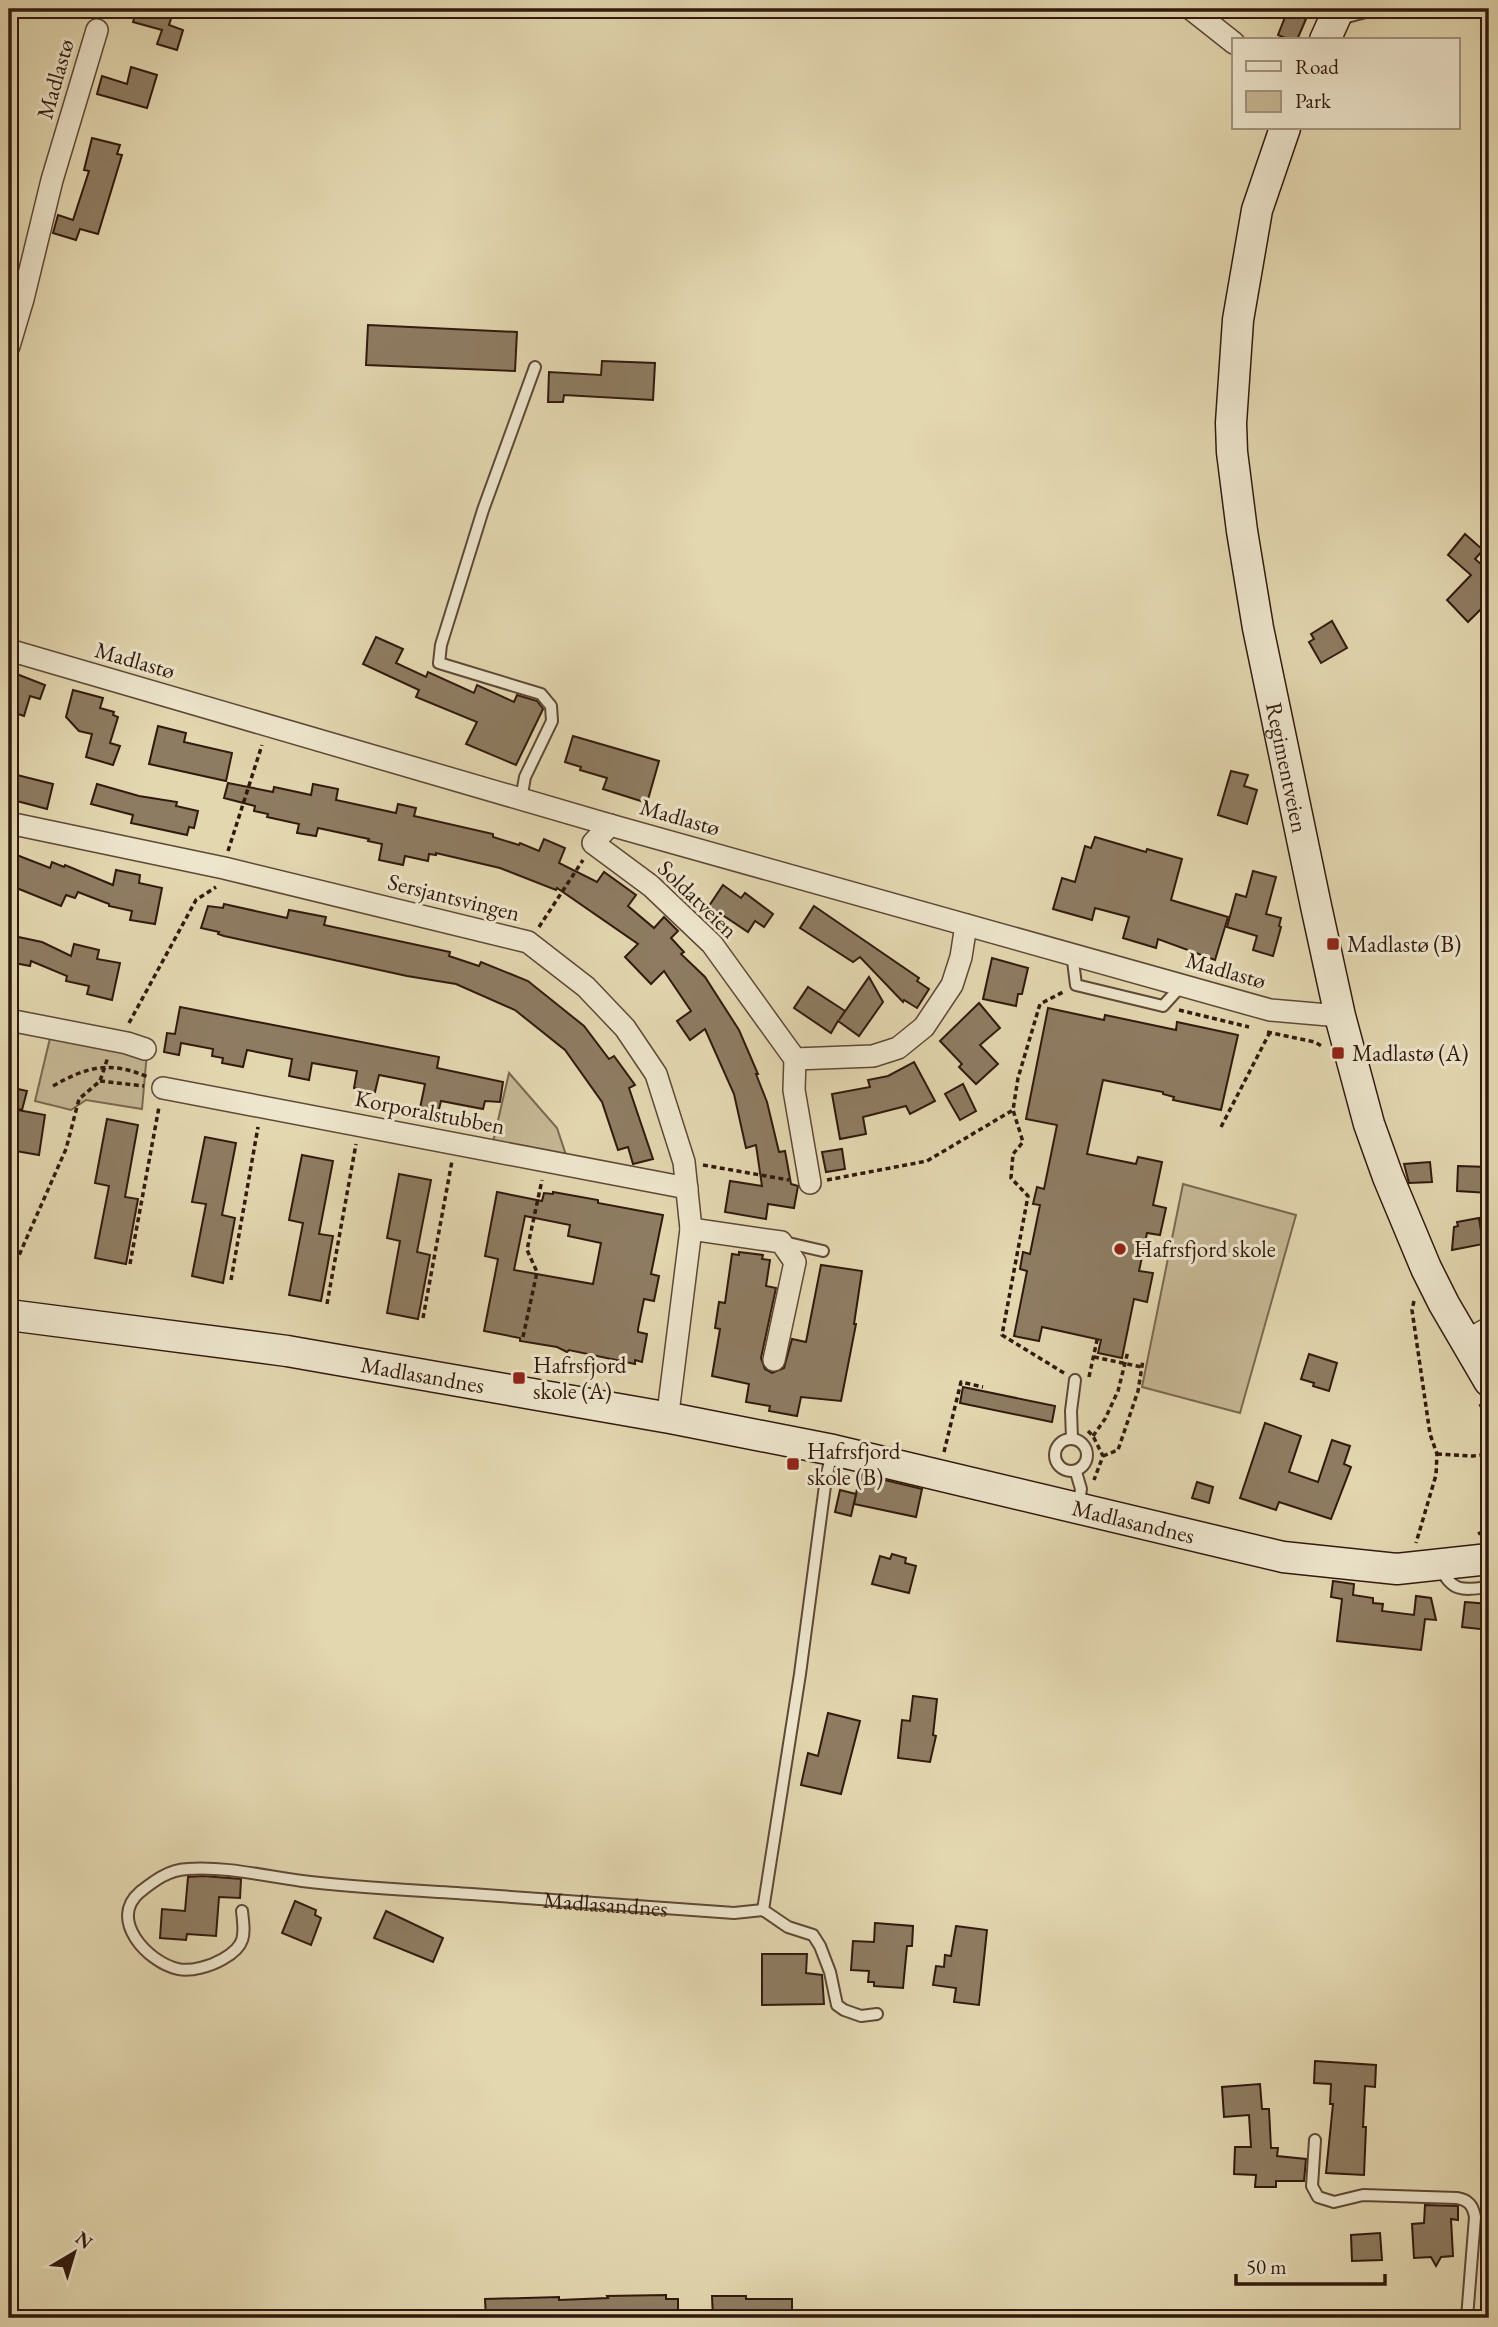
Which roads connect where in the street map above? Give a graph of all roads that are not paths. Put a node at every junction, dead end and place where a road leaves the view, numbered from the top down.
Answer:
1 (1191, 9) edge
2 (1377, 9) edge
3 (1338, 10) edge
4 (97, 30) dead end
5 (1326, 38) edge
6 (1232, 41) edge
7 (1284, 130) edge
8 (9, 346) edge
9 (535, 367) dead end
10 (9, 650) edge
11 (521, 799) junction
12 (9, 823) edge
13 (610, 825) junction
14 (965, 925) junction
15 (1072, 953) junction
16 (1183, 984) junction
17 (1340, 1016) junction
18 (9, 1020) edge
19 (132, 1047) road end
20 (795, 1059) junction
21 (156, 1082) road end
22 (810, 1183) road end
23 (687, 1188) junction
24 (691, 1228) junction
25 (781, 1241) junction
26 (823, 1251) dead end
27 (9, 1315) edge
28 (1477, 1335) edge
29 (774, 1360) dead end
30 (1075, 1380) road end
31 (1489, 1381) edge
32 (670, 1418) junction
33 (1072, 1438) junction
34 (833, 1450) junction
35 (1076, 1472) junction
36 (1088, 1497) junction
37 (1484, 1557) edge
38 (1440, 1566) junction
39 (1489, 1587) edge
40 (763, 1910) junction
41 (242, 1911) dead end
42 (877, 2014) dead end
43 (1315, 2140) dead end
44 (1466, 2318) edge

1 - 6 street
2 - 3 lane
3 - 5 street
4 - 8 street, Madlastø
7 - 17 street, Regimentveien
9 - 11 lane
10 - 11 street, Madlastø
11 - 13 street, Madlastø
12 - 23 street, Sersjantsvingen
13 - 14 street, Madlastø
13 - 20 street, Soldatveien
14 - 15 street, Madlastø
14 - 20 street
15 - 16 street, Madlastø
15 - 16 lane
16 - 17 street, Madlastø
17 - 28 street, Regimentveien
18 - 19 street
20 - 22 street
21 - 23 street, Korporalstubben
23 - 24 street, Sersjantsvingen
24 - 25 street
24 - 32 street, Sersjantsvingen
25 - 26 lane
25 - 29 street
27 - 32 street, Madlasandnes
28 - 31 street, Regimentveien
30 - 33 lane
32 - 34 street, Madlasandnes
33 - 35 lane
33 - 35 lane
34 - 36 street, Madlasandnes
34 - 40 lane
35 - 36 lane
36 - 38 street, Madlasandnes
37 - 38 street, Madlasandnes
38 - 39 lane
40 - 41 lane, Madlasandnes
40 - 42 lane
43 - 44 lane

